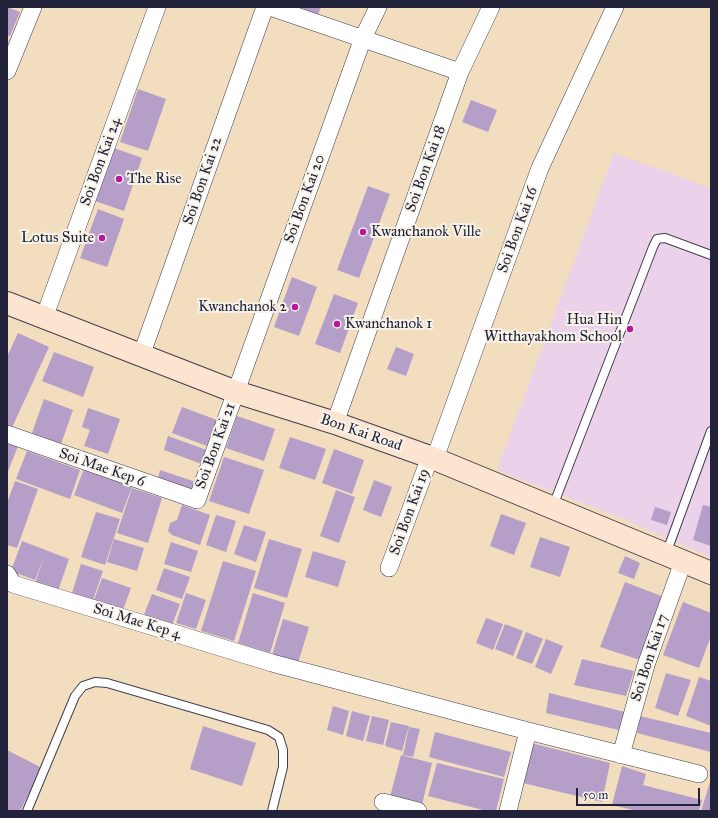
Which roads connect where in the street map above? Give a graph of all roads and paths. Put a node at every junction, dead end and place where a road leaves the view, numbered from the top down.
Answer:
1 (33, 7) edge
2 (157, 7) edge
3 (265, 7) edge
4 (270, 7) edge
5 (378, 7) edge
6 (491, 7) edge
7 (614, 7) edge
8 (363, 38) junction
9 (7, 71) edge
10 (460, 72) junction
11 (711, 255) edge
12 (7, 303) edge
13 (44, 318) junction
14 (141, 356) junction
15 (236, 392) junction
16 (335, 423) junction
17 (711, 431) edge
18 (7, 434) edge
19 (432, 458) junction
20 (197, 500) joint
21 (553, 507) junction
22 (675, 558) junction
23 (389, 568) dead end
24 (711, 573) edge
25 (7, 574) edge
26 (528, 731) junction
27 (620, 755) junction
28 (698, 774) dead end
29 (383, 802) dead end
30 (28, 811) edge
31 (272, 811) edge
32 (418, 811) edge
33 (508, 811) edge

1 - 9 street
2 - 13 street, Soi Bon Kai 24
3 - 14 street, Soi Bon Kai 22
4 - 8 street
5 - 8 street, Soi Bon Kai 20
6 - 10 street, Soi Bon Kai 18
7 - 19 street, Soi Bon Kai 16
8 - 10 street
8 - 15 street, Soi Bon Kai 20
10 - 16 street, Soi Bon Kai 18
11 - 21 lane
12 - 13 street, Bon Kai Road
13 - 14 street, Bon Kai Road
14 - 15 street, Bon Kai Road
15 - 16 street, Bon Kai Road
15 - 20 street, Soi Bon Kai 21
16 - 19 street, Bon Kai Road
17 - 22 lane
18 - 20 street, Soi Mae Kep 6
19 - 21 street, Bon Kai Road
19 - 23 street, Soi Bon Kai 19
21 - 22 street, Bon Kai Road
22 - 24 street, Bon Kai Road
22 - 27 street, Soi Bon Kai 17
25 - 26 street, Soi Mae Kep 4
26 - 27 street, Soi Mae Kep 4
26 - 33 street
27 - 28 street, Soi Mae Kep 4
29 - 32 street
30 - 31 lane

